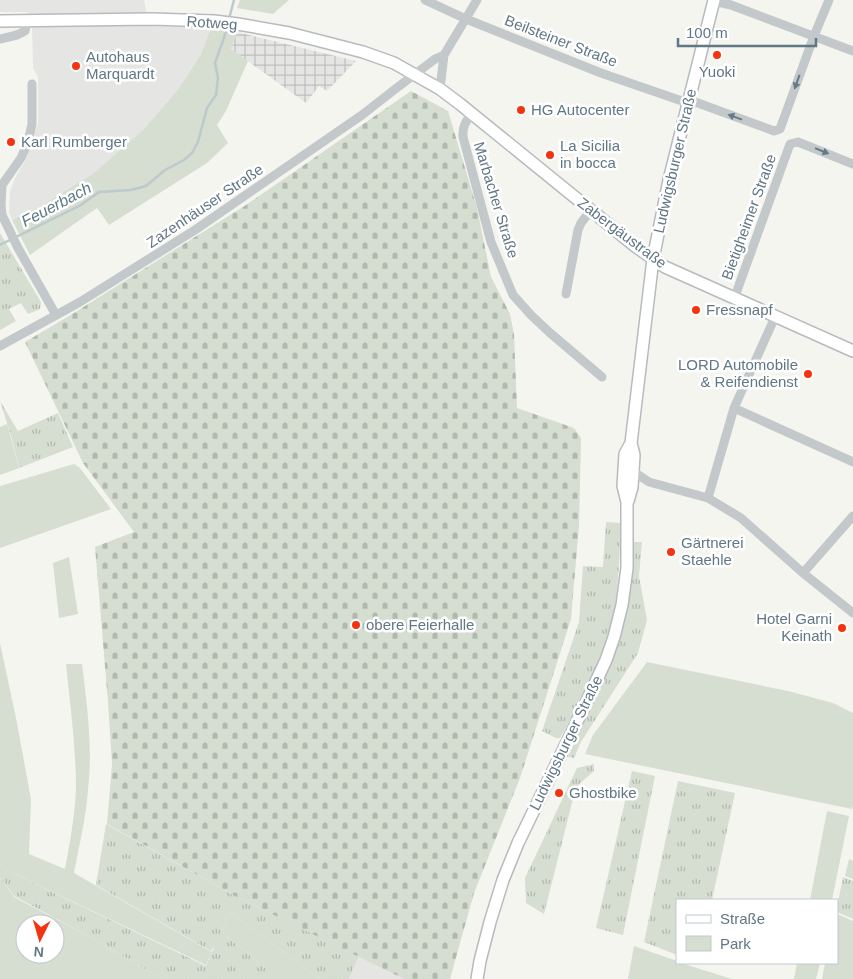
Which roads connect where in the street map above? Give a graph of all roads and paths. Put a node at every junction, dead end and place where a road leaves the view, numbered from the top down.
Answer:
1 (425, 0) edge
2 (477, 0) edge
3 (714, 0) edge
4 (829, 0) edge
5 (466, 19) junction
6 (0, 21) edge
7 (27, 21) junction
8 (814, 36) junction
9 (0, 39) edge
10 (853, 51) edge
11 (444, 55) junction
12 (416, 74) junction
13 (32, 84) dead end
14 (440, 88) junction
15 (689, 102) junction
16 (472, 114) junction
17 (853, 164) edge
18 (591, 210) junction
19 (653, 259) junction
20 (566, 294) dead end
21 (734, 299) junction
22 (56, 316) junction
23 (775, 317) junction
24 (0, 346) edge
25 (853, 351) edge
26 (602, 377) dead end
27 (734, 408) junction
28 (631, 443) junction
29 (853, 462) edge
30 (641, 477) junction
31 (708, 498) junction
32 (627, 502) junction
33 (853, 516) edge
34 (803, 573) junction
35 (853, 613) edge
36 (477, 979) edge

1 - 5 street, Beilsteiner Straße
2 - 5 street
3 - 8 street
3 - 15 main road, Ludwigsburger Straße
4 - 8 street
5 - 11 street
5 - 15 street, Beilsteiner Straße
6 - 7 main road, Rotweg
7 - 9 street
7 - 12 main road, Rotweg
8 - 10 street
8 -> 15 street, Beilsteiner Straße
11 - 12 street
11 - 14 street
12 - 14 main road, Zabergäustraße
12 - 22 street, Zazenhäuser Straße
13 - 22 street
14 - 16 main road, Zabergäustraße
15 - 19 main road, Ludwigsburger Straße
16 - 18 main road, Zabergäustraße
16 - 26 street, Marbacher Straße
21 -> 17 street, Bietigheimer Straße
18 - 19 main road, Zabergäustraße
18 - 20 street
19 - 21 main road, Zabergäustraße
19 - 28 main road, Ludwigsburger Straße
21 - 23 main road, Zabergäustraße
22 - 24 street, Zazenhäuser Straße
23 - 25 main road, Zabergäustraße
23 - 27 street
27 - 29 street
27 - 31 street
28 - 30 main road, Ludwigsburger Straße
28 - 32 main road, Ludwigsburger Straße
30 - 31 street
30 - 32 main road, Ludwigsburger Straße
31 - 34 street
32 - 36 main road, Ludwigsburger Straße
33 - 34 street
34 - 35 street

